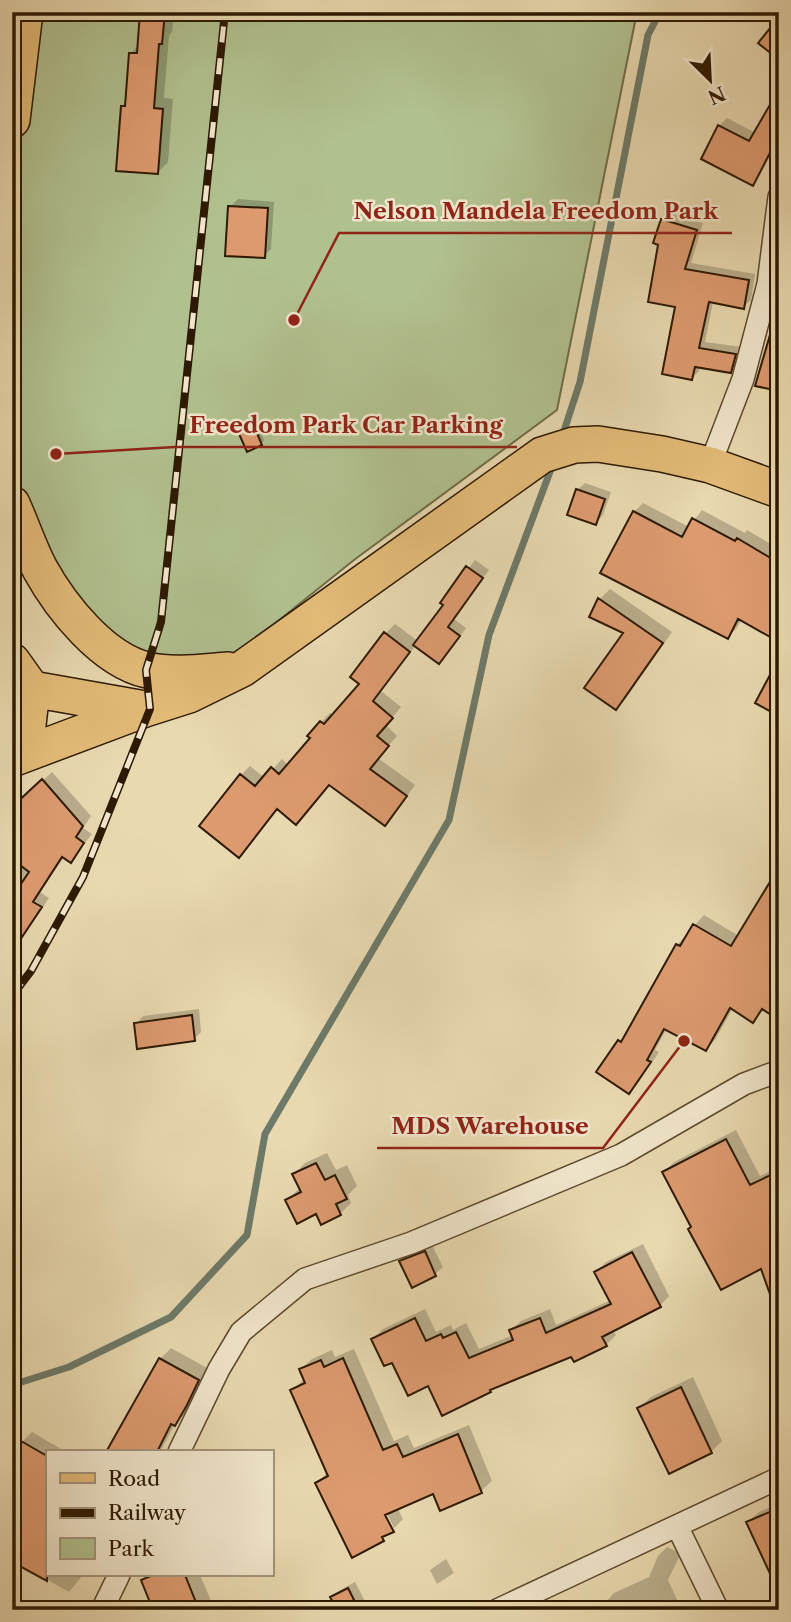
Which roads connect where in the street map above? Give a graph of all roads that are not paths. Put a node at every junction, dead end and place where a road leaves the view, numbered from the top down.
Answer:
1 (25, 12) edge
2 (12, 120) edge
3 (779, 197) edge
4 (710, 465) junction
5 (779, 490) edge
6 (12, 504) edge
7 (12, 661) edge
8 (242, 669) junction
9 (32, 689) junction
10 (145, 709) junction
11 (12, 758) edge
12 (779, 1071) edge
13 (180, 1450) edge
14 (779, 1478) edge
15 (677, 1526) junction
16 (119, 1576) edge
17 (102, 1610) edge
18 (498, 1610) edge
19 (718, 1610) edge

1 - 2 main road
3 - 4 street
4 - 5 main road
4 - 8 main road
6 - 8 main road
7 - 9 main road
8 - 10 main road
9 - 10 main road
9 - 11 main road
10 - 11 main road
12 - 13 street
14 - 15 street
15 - 18 street
15 - 19 street
16 - 17 street

